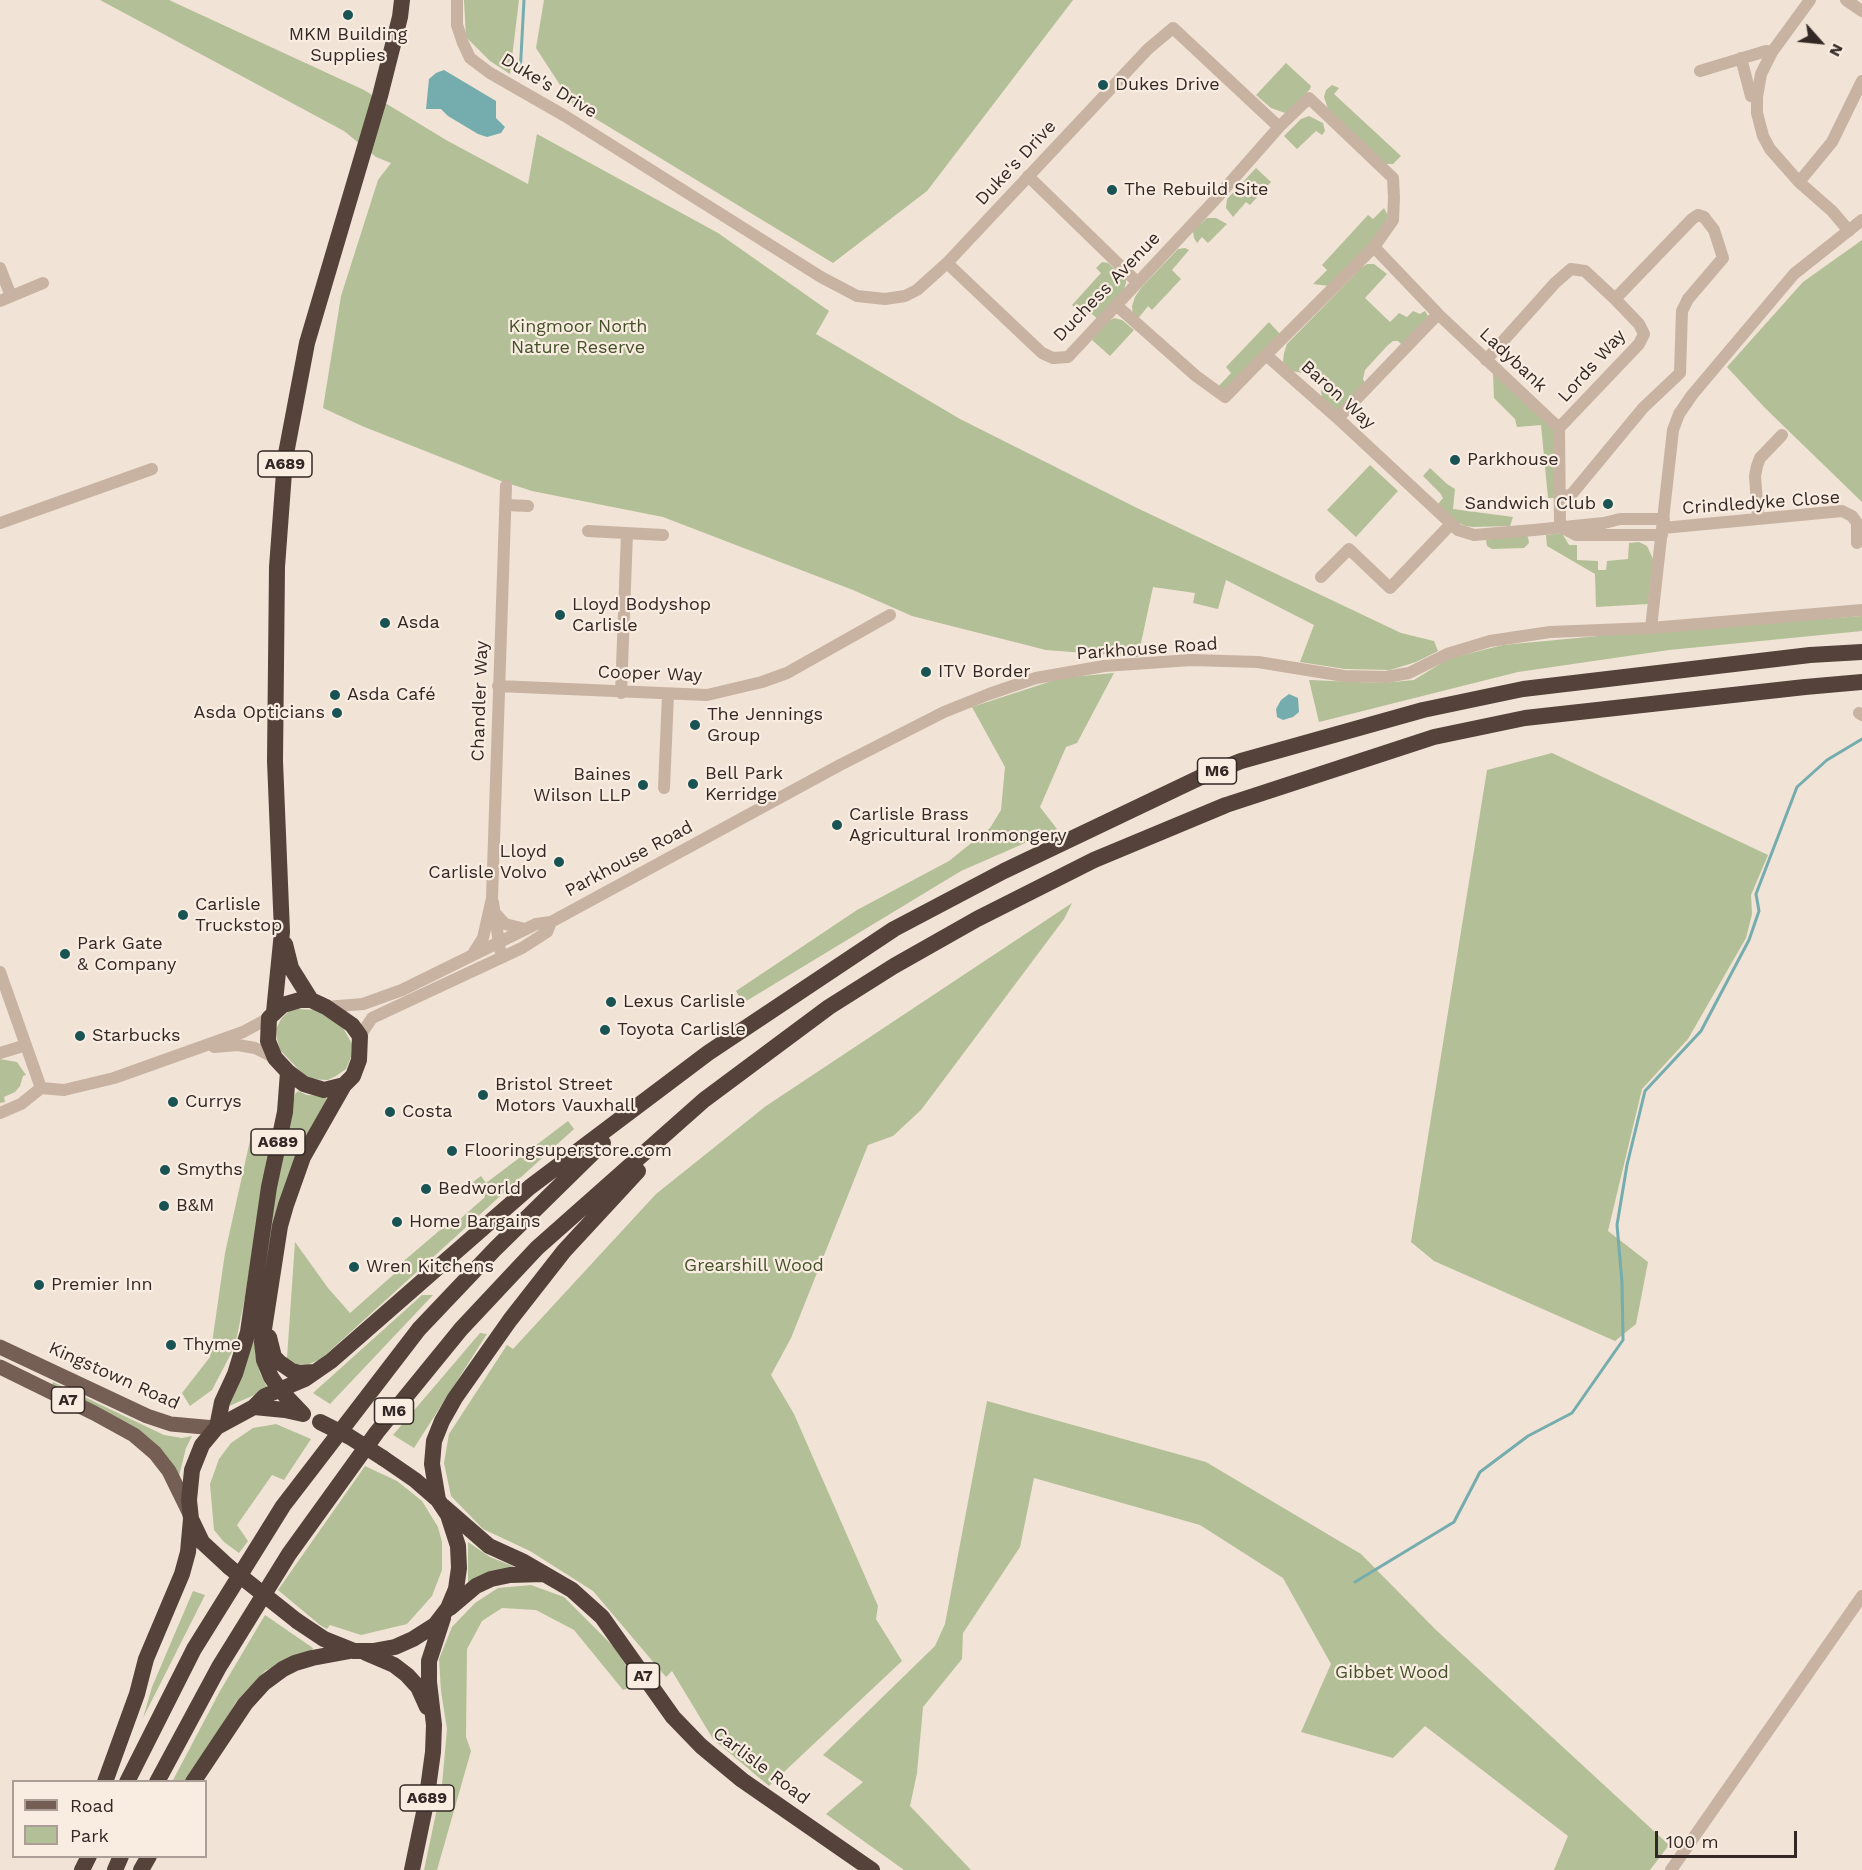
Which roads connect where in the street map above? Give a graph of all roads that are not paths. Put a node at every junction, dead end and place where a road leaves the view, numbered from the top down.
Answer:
1 (402, 0) edge
2 (457, 0) edge
3 (1810, 0) edge
4 (1846, 0) edge
5 (1862, 11) edge
6 (1772, 52) junction
7 (1741, 58) junction
8 (1700, 71) dead end
9 (1862, 81) edge
10 (1757, 96) junction
11 (1279, 127) junction
12 (1028, 176) junction
13 (1798, 182) junction
14 (1862, 220) edge
15 (1849, 231) junction
16 (1374, 247) junction
17 (946, 263) junction
18 (0, 268) edge
19 (1137, 282) junction
20 (43, 283) dead end
21 (6, 298) edge
22 (1615, 299) junction
23 (1116, 305) junction
24 (1438, 314) junction
25 (1266, 355) junction
26 (1486, 360) junction
27 (1338, 418) junction
28 (1559, 428) junction
29 (1782, 435) dead end
30 (152, 469) dead end
31 (506, 486) dead end
32 (1560, 497) junction
33 (506, 505) junction
34 (528, 506) dead end
35 (1758, 518) junction
36 (0, 523) edge
37 (1859, 523) edge
38 (1451, 524) junction
39 (1560, 526) junction
40 (1663, 527) junction
41 (588, 531) dead end
42 (627, 533) junction
43 (663, 535) dead end
44 (1857, 543) dead end
45 (1321, 577) dead end
46 (1862, 610) edge
47 (890, 615) dead end
48 (1651, 628) junction
49 (1862, 652) edge
50 (1862, 682) edge
51 (498, 686) junction
52 (621, 693) junction
53 (668, 694) junction
54 (664, 788) dead end
55 (492, 898) junction
56 (495, 913) junction
57 (551, 922) junction
58 (525, 929) junction
59 (282, 932) junction
60 (490, 943) junction
61 (502, 957) junction
62 (0, 972) edge
63 (311, 1000) junction
64 (326, 1007) junction
65 (272, 1015) junction
66 (360, 1036) junction
67 (26, 1045) junction
68 (201, 1048) junction
69 (0, 1053) edge
70 (275, 1058) junction
71 (288, 1072) junction
72 (344, 1085) junction
73 (41, 1088) junction
74 (649, 1098) junction
75 (704, 1100) junction
76 (0, 1113) edge
77 (267, 1318) junction
78 (0, 1347) edge
79 (0, 1367) edge
80 (314, 1372) junction
81 (280, 1390) junction
82 (254, 1407) junction
83 (303, 1414) junction
84 (216, 1427) junction
85 (440, 1503) junction
86 (190, 1517) junction
87 (544, 1574) junction
88 (1862, 1596) edge
89 (446, 1613) junction
90 (356, 1651) junction
91 (434, 1725) junction
92 (106, 1780) edge
93 (128, 1780) edge
94 (159, 1780) edge
95 (195, 1780) edge
96 (411, 1870) edge
97 (872, 1870) edge
98 (1671, 1870) edge

1 - 59 highway, A689
2 - 17 street, Duke's Drive
3 - 6 street
4 - 5 street
6 - 7 street
6 - 10 street
7 - 8 street
7 - 10 street
9 - 13 street
10 - 13 street
11 - 12 street, Duke's Drive
11 - 16 street
11 - 19 street, Duchess Avenue
12 - 17 street, Duke's Drive
12 - 19 street
13 - 15 street
14 - 15 street
15 - 40 street
16 - 24 street, Ladybank
16 - 25 street
17 - 23 street, Duchess Avenue
18 - 21 street
19 - 23 street, Duchess Avenue
20 - 21 street
22 - 26 street, Lords Way
22 - 28 street, Lords Way
22 - 32 street
23 - 25 street
24 - 26 street, Ladybank
24 - 27 street
25 - 27 street, Baron Way
26 - 28 street, Ladybank
27 - 38 street, Baron Way
28 - 32 street
29 - 35 street
30 - 36 street
31 - 33 street, Chandler Way
32 - 39 street
33 - 34 street
33 - 51 street, Chandler Way
35 - 37 street, Crindledyke Close
35 - 40 street, Crindledyke Close
37 - 44 street, Crindledyke Close
38 - 39 street, Baron Way
38 - 45 street
39 - 40 street, Crindledyke Close
40 - 48 street
41 - 42 street
42 - 43 street
42 - 52 street
46 - 48 street, Parkhouse Road
47 - 53 street, Cooper Way
48 - 57 street, Parkhouse Road
49 - 74 highway, M6
50 - 75 highway, M6
51 - 52 street, Cooper Way
51 - 55 street, Chandler Way
52 - 53 street, Cooper Way
53 - 54 street
55 - 56 street, Chandler Way
55 - 60 street, Chandler Way
56 - 58 street
56 - 60 street, Chandler Way
57 - 58 street, Parkhouse Road
57 - 61 street, Parkhouse Road
58 - 60 street, Parkhouse Road
59 - 63 highway, A689
59 - 65 highway, A689
60 - 61 street, Chandler Way
60 - 64 street, Chandler Way
61 - 66 street, Parkhouse Road
62 - 67 street
63 - 64 highway
63 - 65 highway
64 - 66 highway
65 - 68 street
65 - 70 highway
66 - 72 highway
67 - 69 street
67 - 73 street
68 - 70 street
68 - 73 street
70 - 71 highway
71 - 72 highway
71 - 84 highway, A689
72 - 77 highway, A689
73 - 76 street
74 - 80 highway, M6
74 - 93 highway, M6
75 - 85 highway, M6
75 - 94 highway, M6
77 - 80 highway
77 - 81 highway, A689
78 - 84 main road, Kingstown Road / A7
79 - 86 main road, A7
80 - 81 highway, M6
81 - 82 highway
81 - 83 highway, A689
82 - 83 highway
82 - 84 highway
83 - 85 highway, Carlisle Road, bridge
84 - 86 highway
85 - 87 highway, Carlisle Road / A7
85 - 89 highway
86 - 90 highway, bridge
86 - 92 highway
87 - 89 highway
87 - 97 highway, Carlisle Road / A7
88 - 98 street
89 - 90 highway
89 - 91 highway, A689
90 - 91 highway, A689
90 - 95 highway
91 - 96 highway, A689

